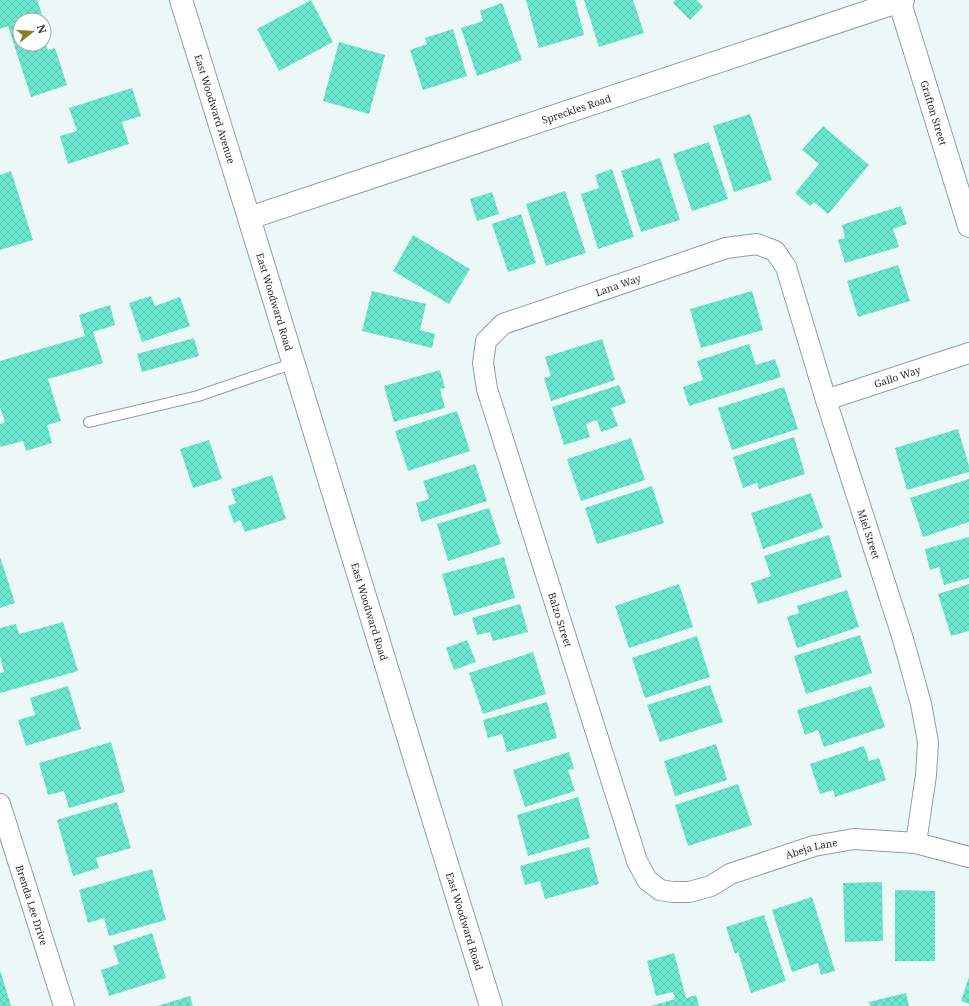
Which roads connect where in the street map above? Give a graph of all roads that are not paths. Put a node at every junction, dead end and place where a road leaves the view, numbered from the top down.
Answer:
1 (181, 0) edge
2 (900, 0) edge
3 (249, 218) junction
4 (969, 226) edge
5 (757, 244) joint
6 (486, 341) joint
7 (969, 353) edge
8 (294, 362) junction
9 (826, 400) junction
10 (89, 422) dead end
11 (0, 804) edge
12 (916, 843) junction
13 (969, 857) edge
14 (660, 890) joint
15 (64, 1006) edge
16 (491, 1006) edge

1 - 3 street, East Woodward Avenue
2 - 3 street, Spreckles Road
2 - 4 street, Grafton Street
3 - 8 street, East Woodward Road
5 - 6 street, Lana Way
5 - 9 street, Miel Street
6 - 14 street, Balzo Street
7 - 9 street, Gallo Way
8 - 10 lane
8 - 16 street, East Woodward Road
9 - 12 street, Miel Street
11 - 15 street, Brenda Lee Drive
12 - 13 street, Abeja Lane
12 - 14 street, Abeja Lane

